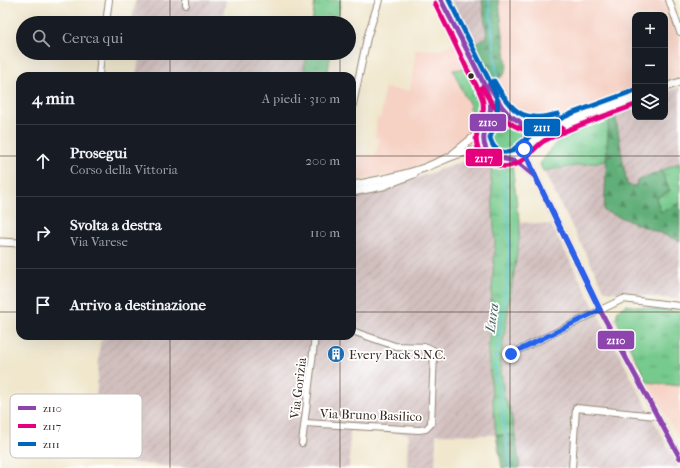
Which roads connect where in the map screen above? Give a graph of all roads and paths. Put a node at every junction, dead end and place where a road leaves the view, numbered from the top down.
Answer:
1 (109, 0) edge
2 (378, 0) edge
3 (442, 0) edge
4 (445, 0) edge
5 (669, 0) edge
6 (107, 16) edge
7 (680, 32) edge
8 (101, 60) edge
9 (99, 72) edge
10 (680, 82) edge
11 (668, 86) edge
12 (356, 90) edge
13 (632, 99) edge
14 (591, 113) junction
15 (510, 116) junction
16 (520, 121) junction
17 (489, 122) junction
18 (484, 129) junction
19 (525, 148) junction
20 (492, 156) junction
21 (448, 158) junction
22 (509, 159) junction
23 (424, 168) junction
24 (535, 176) junction
25 (356, 184) edge
26 (356, 191) edge
27 (0, 242) edge
28 (16, 243) edge
29 (680, 306) edge
30 (600, 310) junction
31 (356, 332) edge
32 (315, 340) edge
33 (511, 354) dead end
34 (656, 416) junction
35 (305, 424) junction
36 (302, 443) dead end
37 (680, 458) edge
38 (572, 468) edge

1 - 6 street
2 - 12 street
3 - 17 street
4 - 15 street
5 - 7 street
8 - 9 street
10 - 11 main road
13 - 14 main road
14 - 16 main road
14 - 19 main road
15 - 16 main road
15 - 17 main road
16 - 19 main road
17 - 18 main road
18 - 20 main road
18 - 21 main road
19 - 22 main road
19 - 24 street
20 - 21 main road
20 - 22 main road
21 - 23 main road
22 - 24 street
23 - 25 main road
23 - 26 main road
24 - 30 street
27 - 28 main road
29 - 30 street
30 - 33 street
30 - 34 street
31 - 35 street, Via Bruno Basilico
32 - 35 street, Via Gorizia
34 - 37 street
34 - 38 street
35 - 36 street, Via Gorizia

